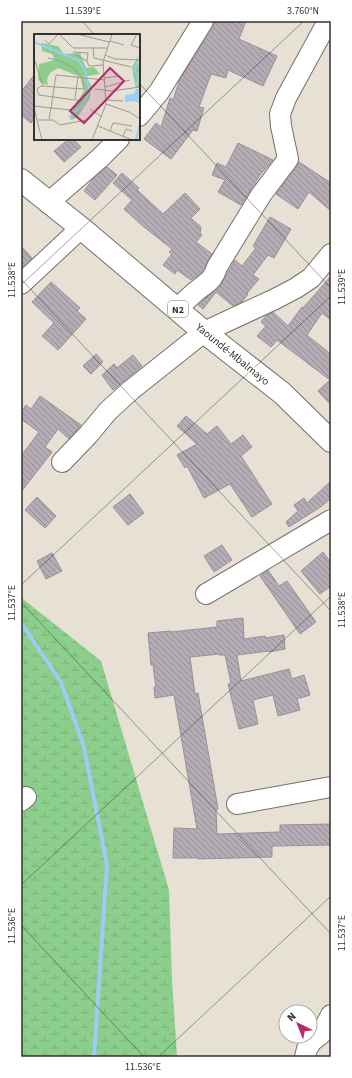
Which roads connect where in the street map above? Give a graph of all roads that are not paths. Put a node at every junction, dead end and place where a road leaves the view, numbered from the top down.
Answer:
1 (203, 21) edge
2 (328, 21) edge
3 (140, 115) edge
4 (118, 140) edge
5 (21, 180) edge
6 (48, 203) junction
7 (81, 228) junction
8 (331, 254) edge
9 (21, 284) edge
10 (178, 309) junction
11 (204, 332) junction
12 (331, 441) edge
13 (62, 462) dead end
14 (331, 520) edge
15 (206, 594) dead end
16 (331, 787) edge
17 (237, 804) dead end
18 (331, 1015) edge
19 (305, 1057) edge

1 - 3 street
2 - 10 street
4 - 6 street
5 - 6 highway, Yaoundé-Mbalmayo / N2
6 - 7 highway, Yaoundé-Mbalmayo / N2
7 - 9 street
7 - 10 highway, Yaoundé-Mbalmayo / N2
8 - 11 street
10 - 11 highway, Yaoundé-Mbalmayo / N2
11 - 12 highway, Yaoundé-Mbalmayo / N2
11 - 13 street
14 - 15 street
16 - 17 street
18 - 19 street

